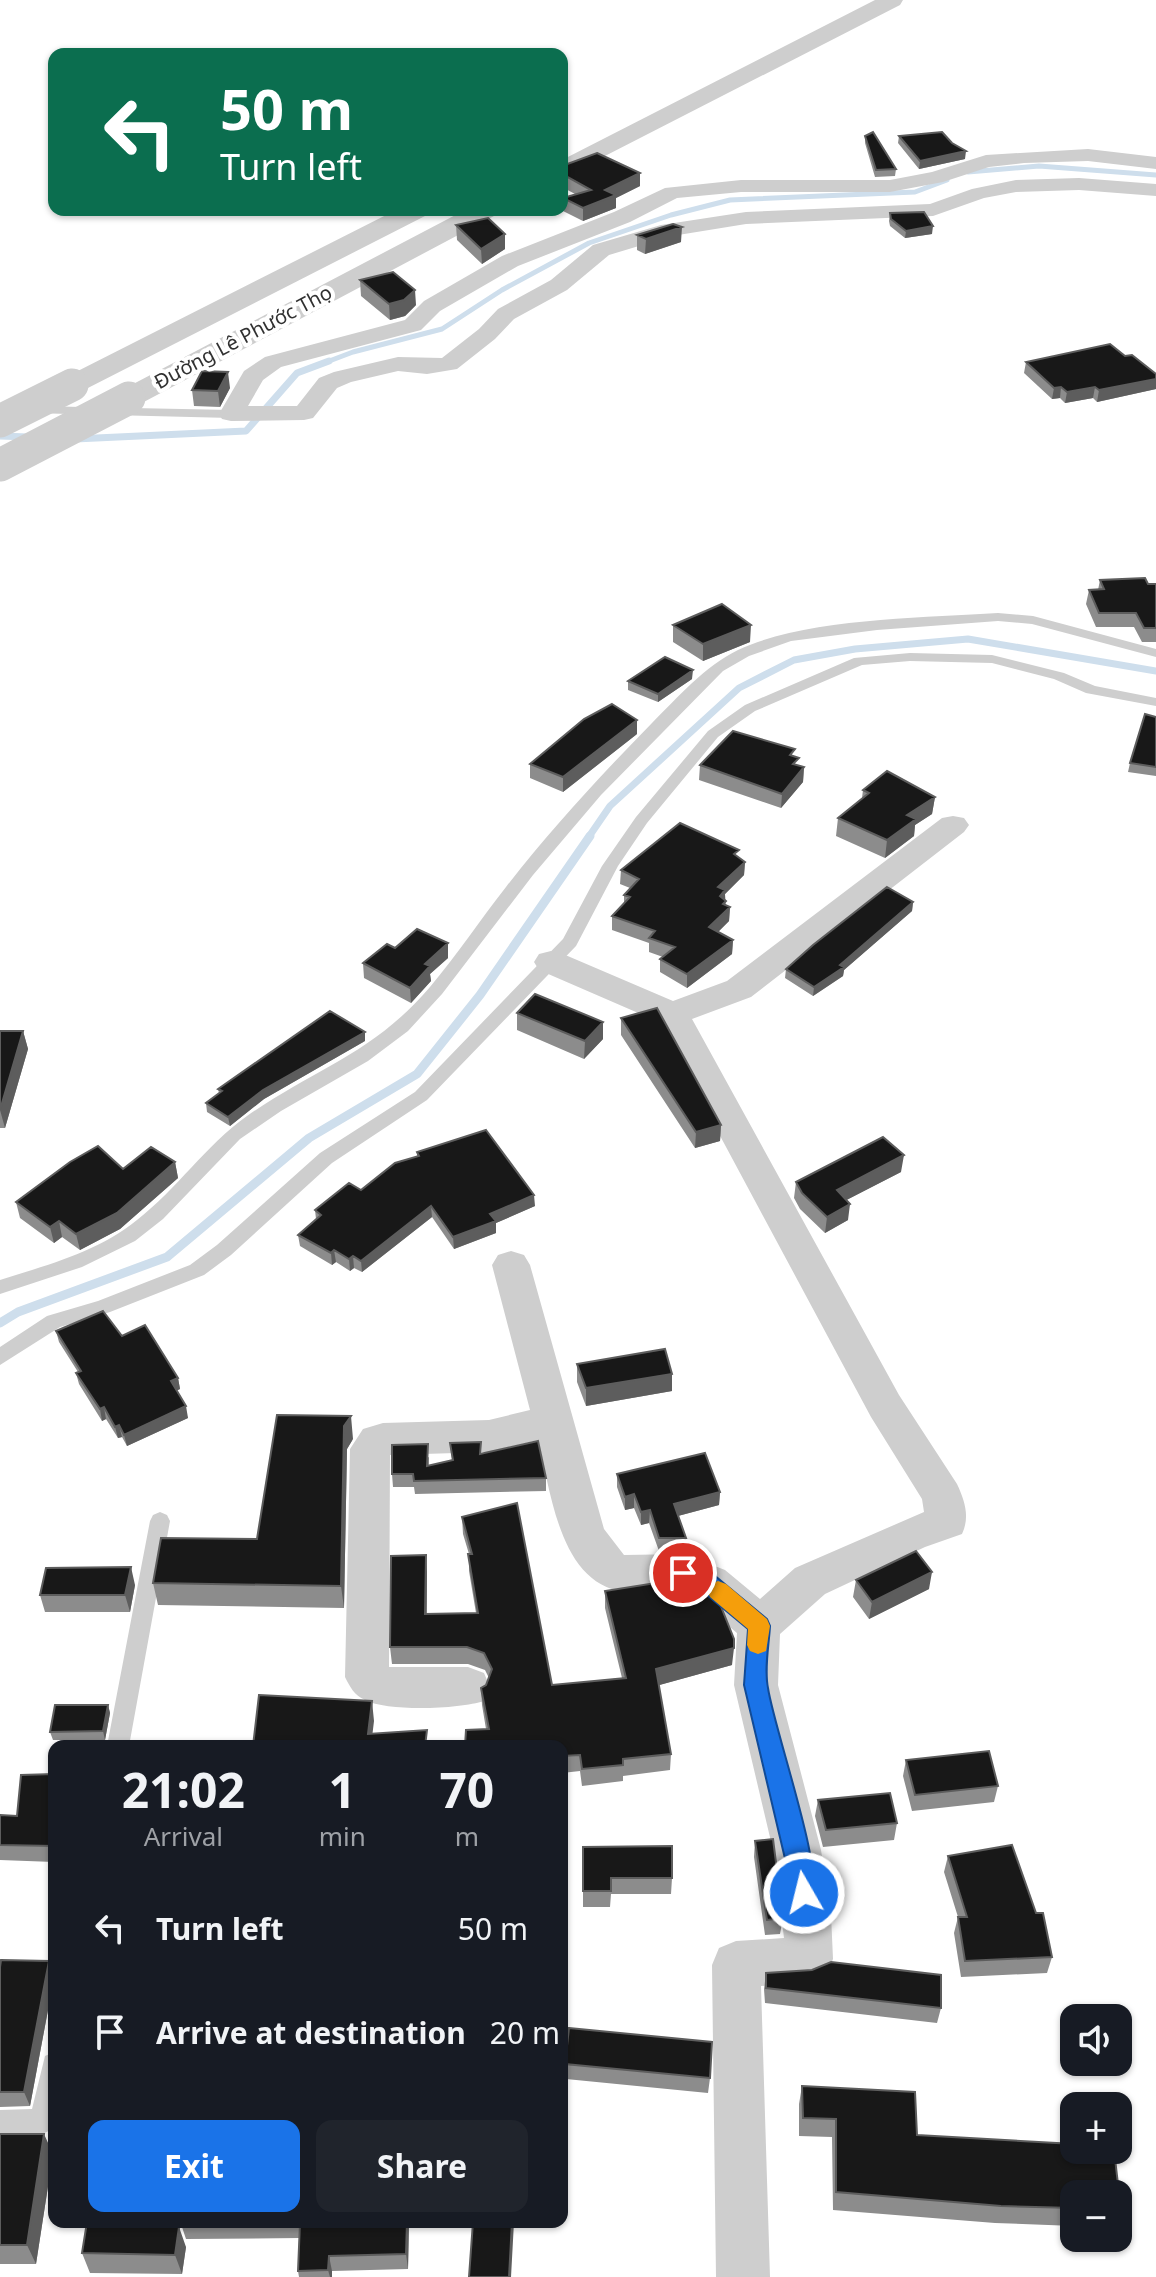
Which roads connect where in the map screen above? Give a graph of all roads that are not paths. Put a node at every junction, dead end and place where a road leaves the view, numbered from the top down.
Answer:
1 (892, 0) edge
2 (1156, 163) edge
3 (568, 167) edge
4 (1156, 190) edge
5 (404, 216) edge
6 (473, 216) edge
7 (225, 307) junction
8 (268, 322) junction
9 (0, 410) edge
10 (238, 414) junction
11 (0, 421) edge
12 (0, 465) edge
13 (1156, 653) edge
14 (1156, 702) edge
15 (953, 825) dead end
16 (551, 962) junction
17 (672, 1014) junction
18 (511, 1265) dead end
19 (0, 1287) edge
20 (0, 1357) edge
21 (554, 1420) junction
22 (160, 1521) dead end
23 (759, 1626) junction
24 (468, 1687) dead end
25 (119, 1740) edge
26 (48, 2093) edge
27 (0, 2123) edge
28 (743, 2277) edge

1 - 3 street
2 - 10 street
4 - 10 street
5 - 7 street, Đường Lê Phước Thọ
6 - 8 street, Đường Lê Phước Thọ
7 - 8 street
7 - 11 street, Đường Lê Phước Thọ, bridge
8 - 12 street, Đường Lê Phước Thọ, bridge
9 - 10 lane
13 - 19 lane
14 - 16 lane
15 - 17 street
16 - 17 street
16 - 20 lane
17 - 23 street
18 - 21 street
21 - 23 street
21 - 24 street
22 - 25 lane
23 - 28 street
26 - 27 lane

